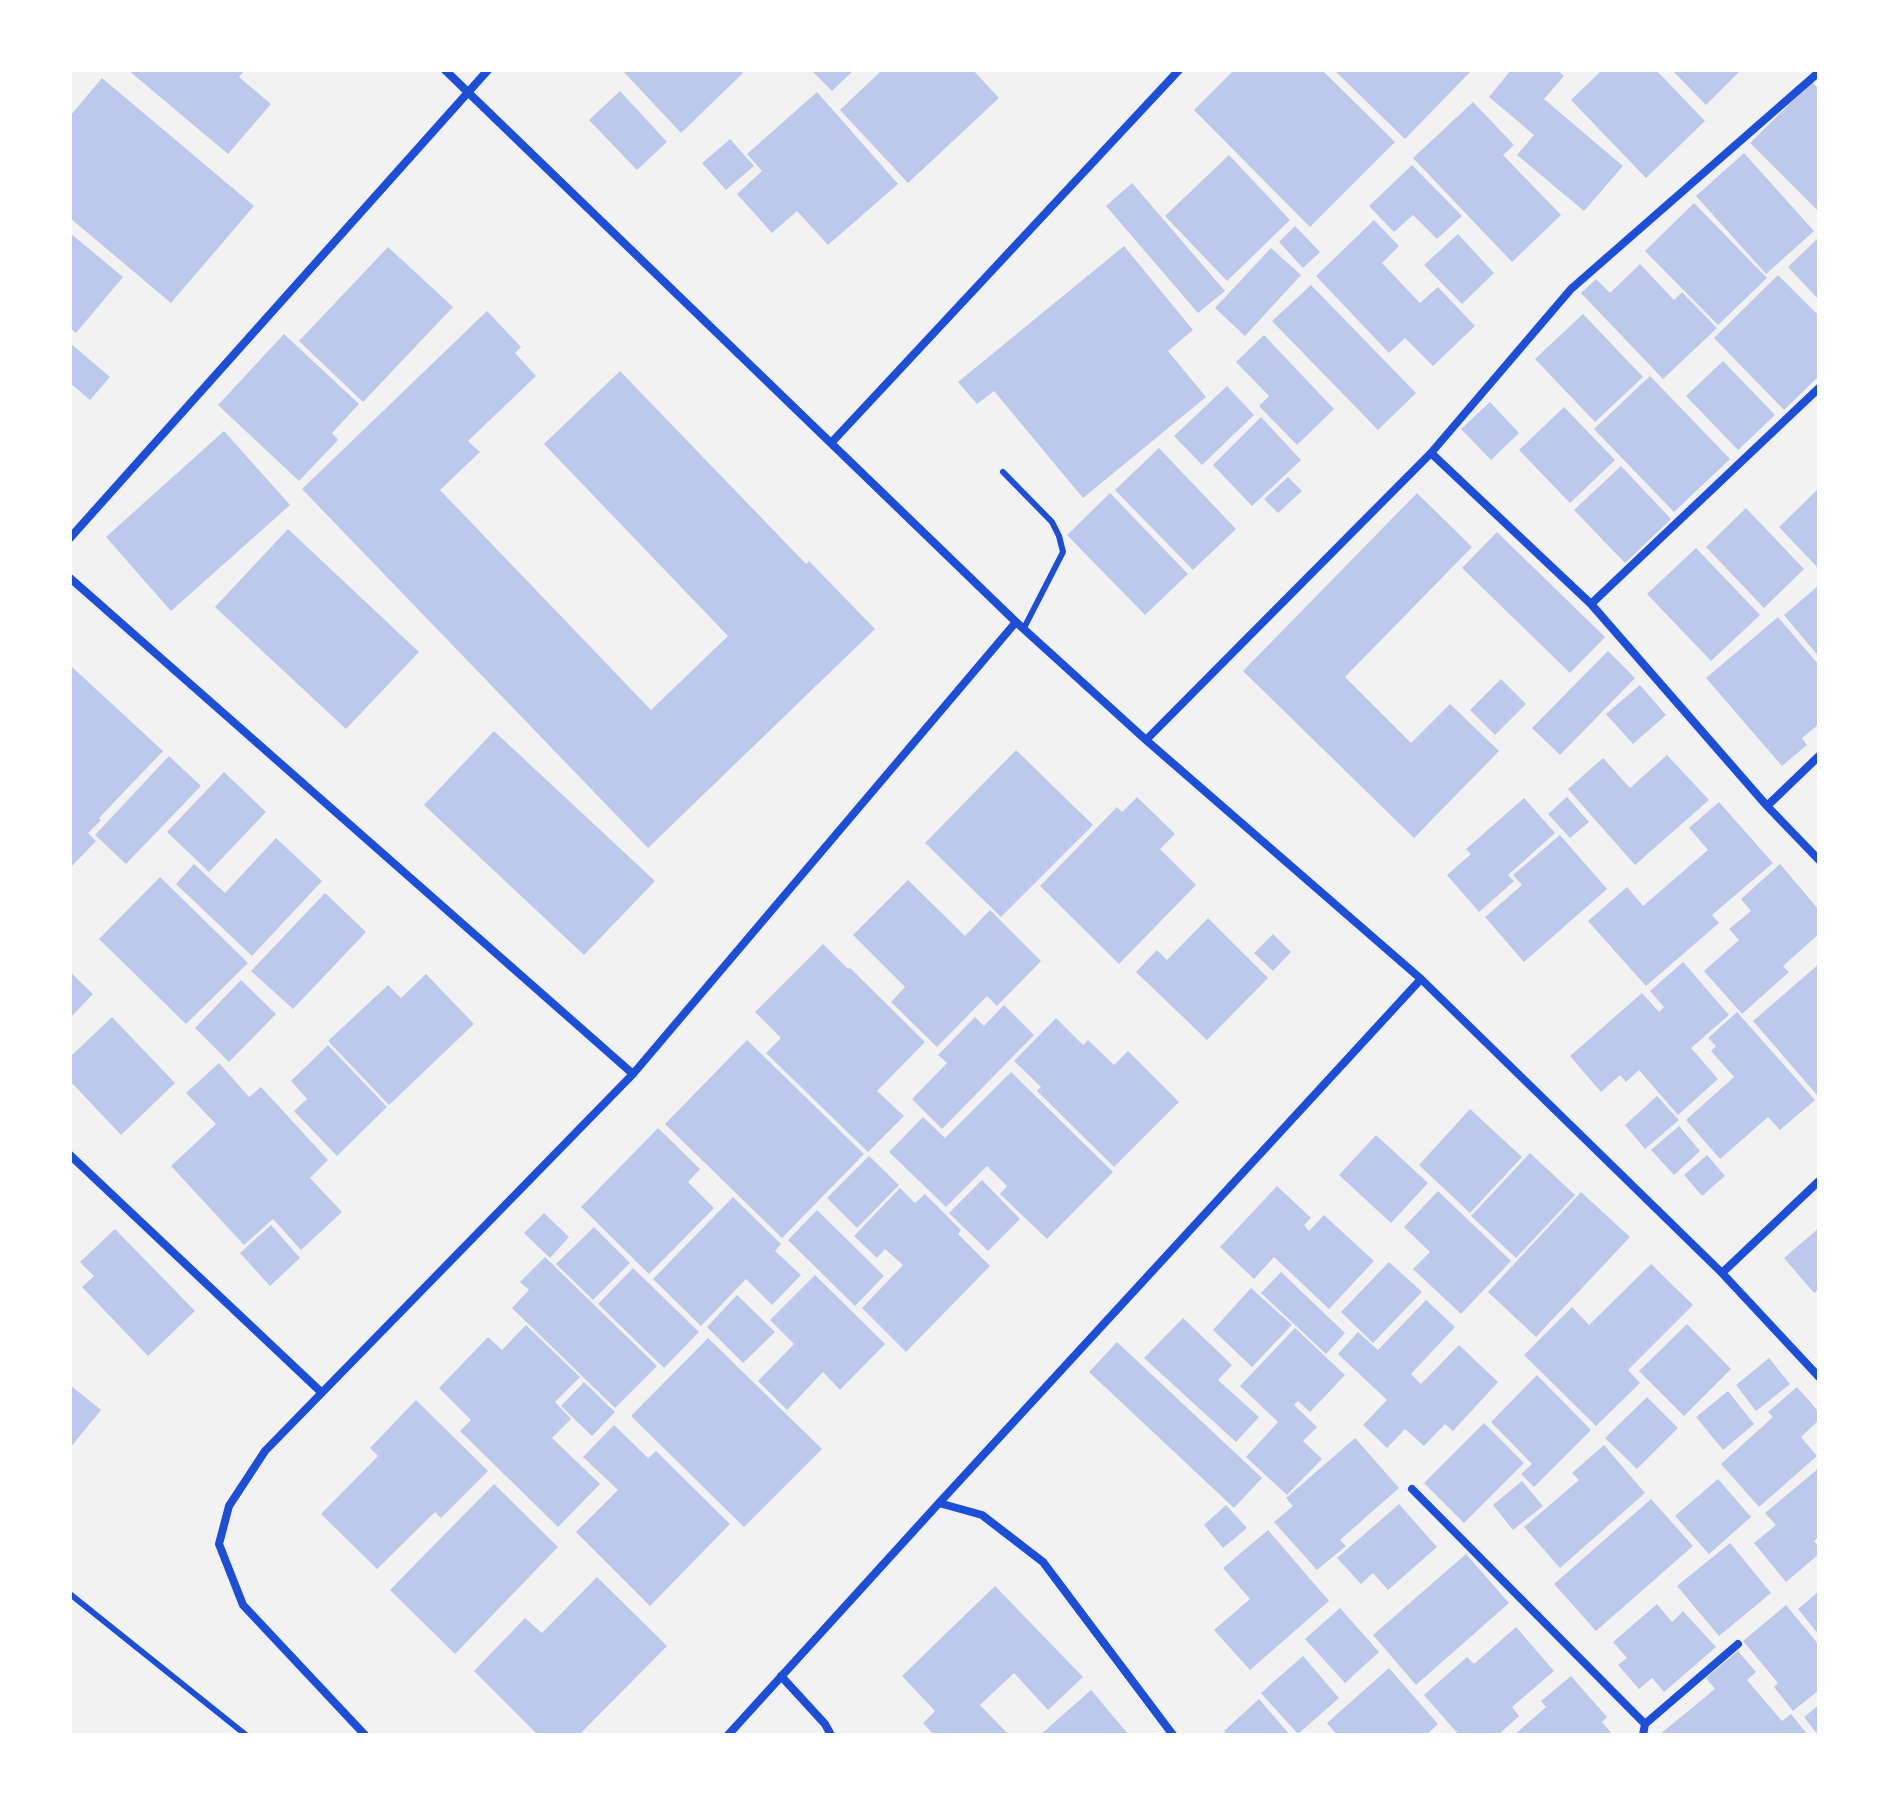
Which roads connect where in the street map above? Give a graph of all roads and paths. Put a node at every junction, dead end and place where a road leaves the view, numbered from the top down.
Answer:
1 (445, 70) edge
2 (488, 70) edge
3 (1179, 70) edge
4 (1819, 72) edge
5 (468, 92) junction
6 (1819, 388) edge
7 (832, 442) junction
8 (1431, 453) junction
9 (1003, 472) dead end
10 (70, 538) edge
11 (70, 578) edge
12 (1591, 604) junction
13 (1020, 625) junction
14 (1146, 740) junction
15 (1819, 756) edge
16 (1767, 806) junction
17 (1819, 860) edge
18 (1421, 979) junction
19 (633, 1074) junction
20 (70, 1155) edge
21 (1819, 1181) edge
22 (1722, 1273) junction
23 (1819, 1377) edge
24 (321, 1392) junction
25 (1412, 1489) dead end
26 (939, 1503) junction
27 (70, 1594) edge
28 (1738, 1644) dead end
29 (781, 1676) junction
30 (1645, 1724) junction
31 (246, 1735) edge
32 (365, 1735) edge
33 (728, 1735) edge
34 (831, 1735) edge
35 (1173, 1735) edge
36 (1643, 1735) edge

1 - 5 street
2 - 5 street
3 - 7 street
4 - 8 street
5 - 7 street
5 - 10 street
6 - 12 street
7 - 13 street
8 - 12 street
8 - 14 street
9 - 13 lane
11 - 19 street
12 - 16 street
13 - 14 street
13 - 19 street
14 - 18 street
15 - 16 street
16 - 17 street
18 - 22 street
18 - 26 street
19 - 24 street
20 - 24 street
21 - 22 street
22 - 23 street
24 - 32 street
25 - 30 street
26 - 29 street
26 - 35 street
27 - 31 lane
28 - 30 street
29 - 33 street
29 - 34 street
30 - 36 street

